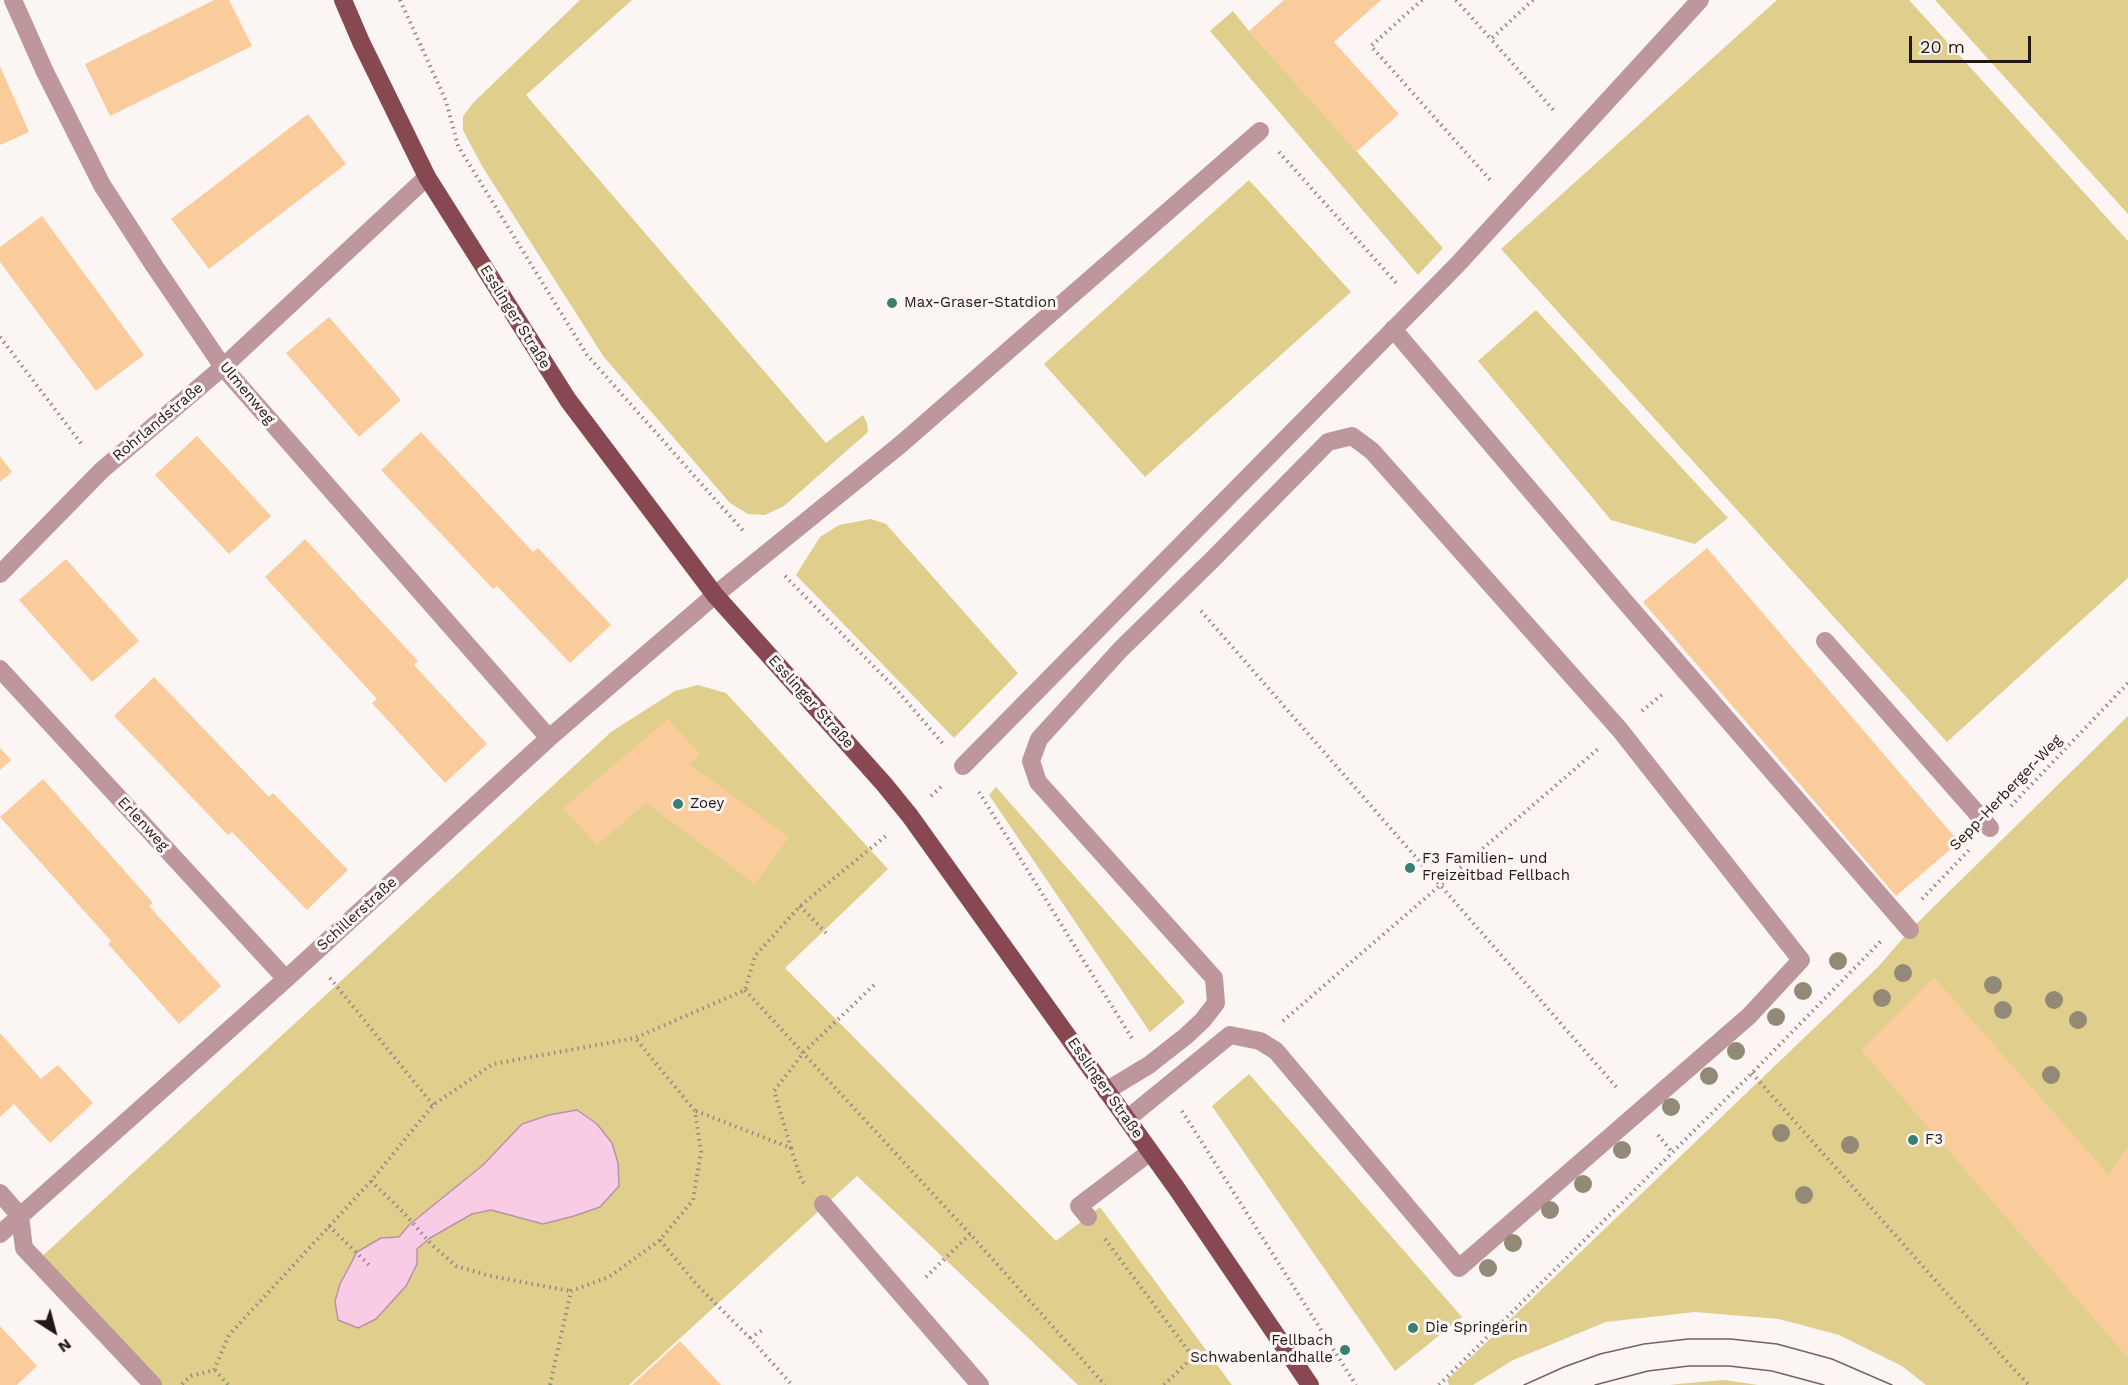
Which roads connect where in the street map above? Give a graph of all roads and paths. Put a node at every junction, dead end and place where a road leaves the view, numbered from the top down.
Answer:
1 (13, 0) edge
2 (344, 0) edge
3 (400, 0) edge
4 (1422, 0) edge
5 (1456, 0) edge
6 (1533, 0) edge
7 (1700, 0) edge
8 (1491, 39) junction
9 (1260, 131) joint
10 (1575, 136) junction
11 (427, 177) junction
12 (1512, 204) junction
13 (1416, 306) junction
14 (1393, 328) junction
15 (0, 337) edge
16 (223, 367) junction
17 (79, 440) dead end
18 (764, 555) junction
19 (0, 574) edge
20 (1183, 590) junction
21 (714, 595) junction
22 (1825, 640) dead end
23 (0, 669) edge
24 (1688, 673) junction
25 (2128, 683) edge
26 (1620, 730) junction
27 (549, 738) junction
28 (963, 766) junction
29 (1990, 828) junction
30 (866, 852) dead end
31 (1439, 886) junction
32 (800, 906) junction
33 (1906, 925) junction
34 (829, 936) dead end
35 (311, 955) junction
36 (286, 979) junction
37 (874, 985) dead end
38 (745, 990) junction
39 (635, 1038) junction
40 (1260, 1041) junction
41 (804, 1052) junction
42 (1149, 1065) junction
43 (1752, 1073) junction
44 (1106, 1091) junction
45 (1190, 1102) dead end
46 (434, 1105) junction
47 (695, 1111) junction
48 (1639, 1113) junction
49 (1127, 1119) junction
50 (791, 1148) junction
51 (1150, 1152) junction
52 (1672, 1152) junction
53 (371, 1181) junction
54 (0, 1193) edge
55 (823, 1204) joint
56 (20, 1216) junction
57 (1088, 1216) joint
58 (329, 1226) junction
59 (0, 1234) edge
60 (970, 1234) junction
61 (660, 1240) junction
62 (369, 1264) dead end
63 (571, 1291) junction
64 (905, 1298) junction
65 (764, 1329) dead end
66 (750, 1338) junction
67 (214, 1370) junction
68 (153, 1385) edge
69 (182, 1385) edge
70 (228, 1385) edge
71 (550, 1385) edge
72 (792, 1385) edge
73 (980, 1385) edge
74 (1105, 1385) edge
75 (1164, 1385) edge
76 (1310, 1385) edge
77 (1356, 1385) edge
78 (1439, 1385) edge
79 (2029, 1385) edge

1 - 16 street, Ulmenweg
2 - 11 main road, Esslinger Straße
3 - 18 path
4 - 12 path
5 - 8 path
6 - 8 path
7 - 10 street
8 - 10 path
9 - 13 path
9 - 18 street, Schillerstraße
10 - 12 street
11 - 16 street, Rohrlandstraße
11 - 21 main road, Esslinger Straße
12 - 13 street
13 - 14 street
14 - 24 street
14 - 28 street
15 - 17 path
16 - 19 street, Rohrlandstraße
16 - 27 street, Ulmenweg
18 - 21 street, Schillerstraße
18 - 28 path
20 - 26 street
20 - 31 path
20 - 42 street
21 - 27 street, Schillerstraße
21 - 44 main road, Esslinger Straße
22 - 29 street
23 - 36 street, Erlenweg
24 - 26 path
24 - 33 street
25 - 29 path, Sepp-Herberger-Weg
26 - 31 path
26 - 48 street
27 - 35 street, Schillerstraße
28 - 42 path
29 - 33 path, Sepp-Herberger-Weg
30 - 32 path
31 - 40 path
31 - 48 path
32 - 34 path
32 - 38 path
33 - 43 path, Sepp-Herberger-Weg
35 - 36 street, Schillerstraße
35 - 46 path
36 - 56 street, Schillerstraße
37 - 41 path
38 - 39 path
38 - 41 path
39 - 46 path
39 - 47 path
40 - 48 street
40 - 49 street
41 - 50 path
41 - 60 path
42 - 44 street
43 - 52 path, Sepp-Herberger-Weg
43 - 79 path
44 - 49 main road, Esslinger Straße
45 - 77 path
46 - 53 path
47 - 50 path
47 - 61 path
48 - 52 path
49 - 51 main road, Esslinger Straße
50 - 55 path
51 - 57 street
51 - 76 main road, Esslinger Straße
52 - 78 path, Sepp-Herberger-Weg
53 - 58 path
53 - 63 path
54 - 56 street
55 - 64 street
56 - 59 street, Schillerstraße
56 - 68 street
57 - 75 path
58 - 62 path
58 - 67 path
60 - 64 path
60 - 74 path
61 - 63 path
61 - 66 path
63 - 71 path
64 - 73 street
65 - 66 path
66 - 72 path
67 - 69 path
67 - 70 path

